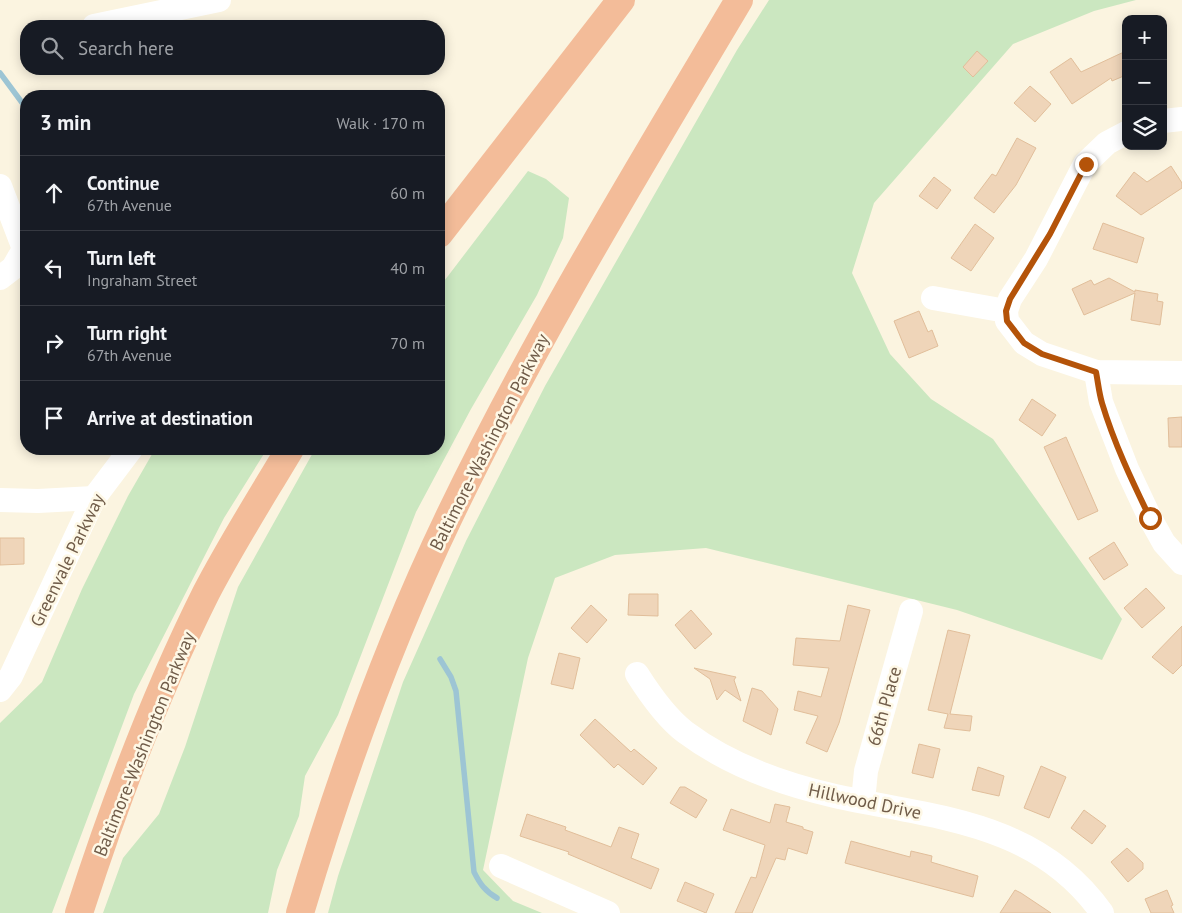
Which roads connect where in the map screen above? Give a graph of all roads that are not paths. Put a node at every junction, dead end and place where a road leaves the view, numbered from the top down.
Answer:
1 (620, 0) edge
2 (739, 0) edge
3 (213, 1) edge
4 (123, 20) edge
5 (1182, 119) edge
6 (1167, 121) edge
7 (1122, 136) edge
8 (0, 186) edge
9 (445, 226) edge
10 (20, 236) edge
11 (20, 257) edge
12 (0, 278) edge
13 (933, 298) dead end
14 (1006, 311) junction
15 (1096, 372) junction
16 (1182, 373) edge
17 (126, 455) edge
18 (287, 455) edge
19 (94, 498) junction
20 (0, 500) edge
21 (1182, 563) edge
22 (911, 610) dead end
23 (637, 674) dead end
24 (6, 683) edge
25 (863, 802) junction
26 (501, 866) dead end
27 (80, 913) edge
28 (300, 913) edge
29 (608, 913) edge
30 (1102, 913) edge

1 - 9 highway
2 - 28 highway, Baltimore-Washington Parkway
3 - 4 street
5 - 6 street
7 - 14 street
8 - 10 street
11 - 12 street
13 - 14 street
14 - 15 street
15 - 16 street
15 - 21 street
17 - 19 street, Greenvale Parkway
18 - 27 highway, Baltimore-Washington Parkway
19 - 20 street
19 - 24 street, Greenvale Parkway
22 - 25 street, 66th Place
23 - 25 street, Hillwood Drive
25 - 30 street, Hillwood Drive
26 - 29 street

